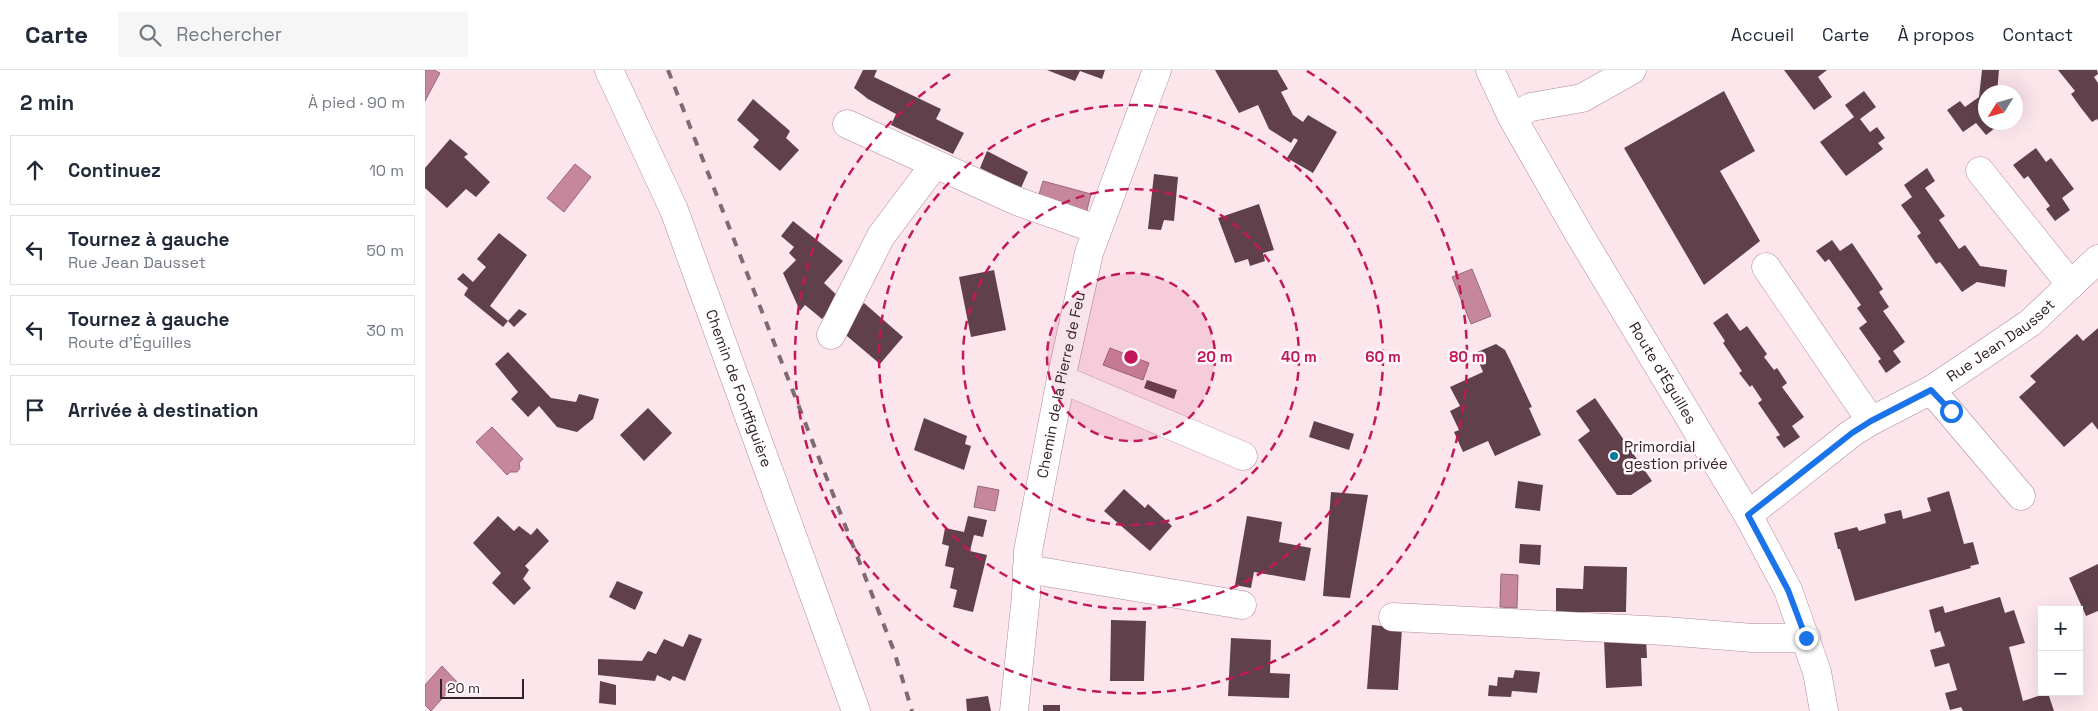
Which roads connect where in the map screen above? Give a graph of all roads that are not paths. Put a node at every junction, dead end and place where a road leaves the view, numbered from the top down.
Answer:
1 (609, 70) edge
2 (1157, 70) edge
3 (1490, 70) edge
4 (1632, 70) edge
5 (1512, 117) junction
6 (847, 124) dead end
7 (935, 164) junction
8 (1980, 171) dead end
9 (1096, 229) junction
10 (2098, 259) edge
11 (1766, 267) dead end
12 (2071, 285) junction
13 (831, 335) dead end
14 (1061, 380) junction
15 (1931, 390) junction
16 (1871, 421) junction
17 (1243, 456) dead end
18 (2021, 496) dead end
19 (1748, 515) junction
20 (1027, 569) junction
21 (1242, 605) dead end
22 (1393, 616) dead end
23 (1806, 638) junction
24 (856, 711) edge
25 (1014, 711) edge
26 (1825, 711) edge

1 - 24 street, Chemin de Fontfiguière
2 - 9 street, Chemin de la Pierre de Feu
3 - 5 street, Route d'Éguilles
4 - 5 street
5 - 19 street, Route d'Éguilles
6 - 7 street
7 - 9 street
7 - 13 street
8 - 12 street
9 - 14 street, Chemin de la Pierre de Feu
10 - 12 street, Rue Jean Dausset
11 - 16 street
12 - 15 street, Rue Jean Dausset
14 - 17 street
14 - 20 street, Chemin de la Pierre de Feu
15 - 16 street, Rue Jean Dausset
15 - 18 street
16 - 19 street, Rue Jean Dausset
19 - 23 street, Route d'Éguilles
20 - 21 street
20 - 25 street, Chemin de la Pierre de Feu
22 - 23 street
23 - 26 street, Route d'Éguilles

